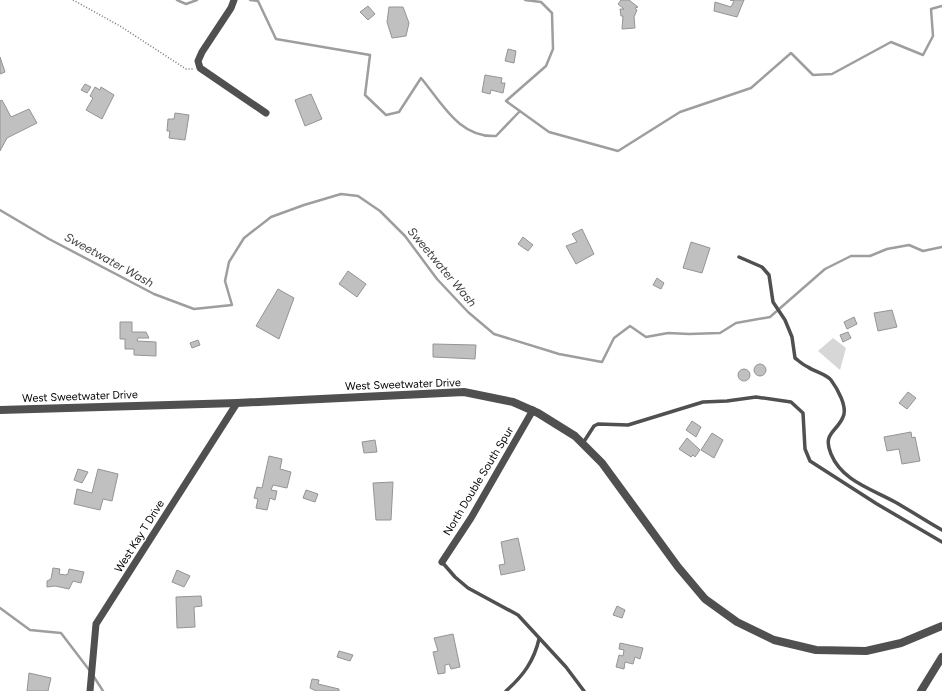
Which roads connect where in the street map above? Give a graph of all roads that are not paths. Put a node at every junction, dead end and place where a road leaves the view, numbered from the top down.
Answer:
1 (234, 0) edge
2 (266, 113) dead end
3 (739, 257) dead end
4 (237, 402) junction
5 (0, 410) edge
6 (532, 410) junction
7 (582, 444) junction
8 (942, 530) edge
9 (942, 542) edge
10 (442, 562) joint
11 (942, 626) edge
12 (539, 639) junction
13 (942, 657) edge
14 (90, 691) edge
15 (506, 691) edge
16 (584, 691) edge
17 (921, 691) edge

1 - 2 street
3 - 8 lane
4 - 5 street, West Sweetwater Drive
4 - 6 street, West Sweetwater Drive
4 - 14 street, West Kay T Drive
6 - 7 street, West Sweetwater Drive
6 - 10 street, North Double South Spur
7 - 9 lane
7 - 11 street, West Sweetwater Drive
10 - 12 lane
12 - 15 lane
12 - 16 lane
13 - 17 street

